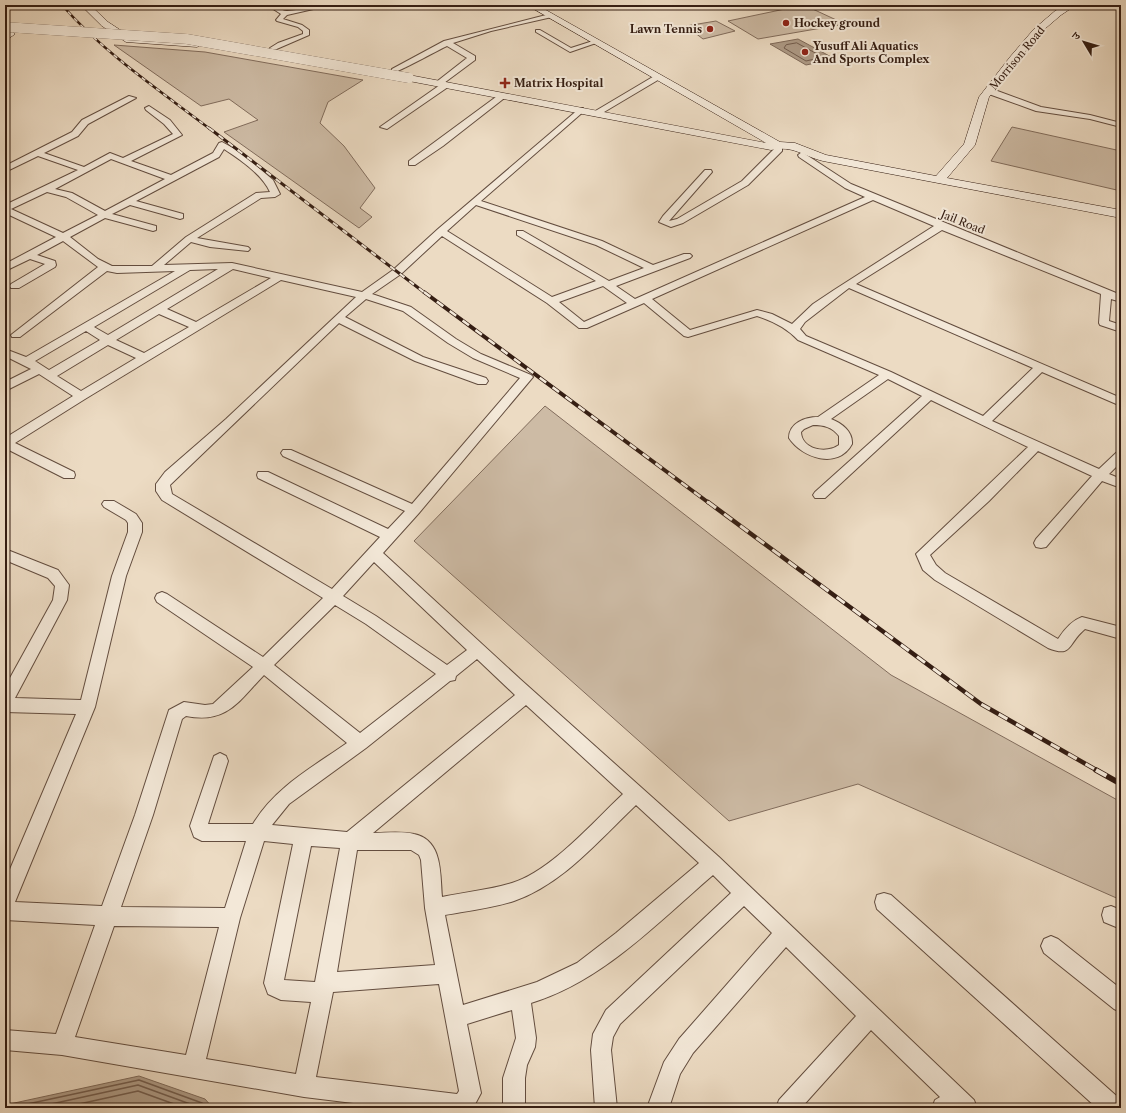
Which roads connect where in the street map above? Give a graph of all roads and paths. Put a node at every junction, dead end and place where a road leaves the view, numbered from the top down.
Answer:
1 (85, 5) edge
2 (270, 5) edge
3 (328, 5) edge
4 (531, 5) edge
5 (544, 5) edge
6 (1072, 5) edge
7 (285, 13) junction
8 (550, 16) junction
9 (538, 31) dead end
10 (6, 32) edge
11 (446, 42) junction
12 (596, 42) junction
13 (198, 44) junction
14 (272, 49) junction
15 (395, 71) junction
16 (659, 78) junction
17 (425, 81) junction
18 (442, 84) junction
19 (988, 91) junction
20 (504, 96) junction
21 (132, 98) dead end
22 (149, 108) dead end
23 (580, 110) junction
24 (596, 113) junction
25 (1121, 125) edge
26 (384, 127) dead end
27 (780, 147) junction
28 (37, 153) junction
29 (804, 153) junction
30 (124, 161) junction
31 (412, 164) dead end
32 (5, 169) edge
33 (85, 170) junction
34 (708, 172) dead end
35 (170, 178) junction
36 (941, 178) junction
37 (46, 190) junction
38 (874, 196) junction
39 (129, 202) junction
40 (475, 202) junction
41 (5, 208) edge
42 (1121, 209) edge
43 (1121, 214) edge
44 (105, 215) junction
45 (180, 216) dead end
46 (941, 226) junction
47 (152, 228) dead end
48 (441, 231) junction
49 (520, 233) dead end
50 (63, 236) junction
51 (189, 239) junction
52 (245, 249) dead end
53 (29, 255) junction
54 (687, 256) dead end
55 (232, 266) junction
56 (5, 268) edge
57 (104, 268) junction
58 (188, 268) junction
59 (653, 268) junction
60 (154, 269) junction
61 (281, 276) junction
62 (606, 284) junction
63 (850, 284) junction
64 (15, 286) dead end
65 (1106, 293) junction
66 (363, 296) junction
67 (644, 298) junction
68 (1121, 299) edge
69 (551, 301) junction
70 (633, 302) junction
71 (160, 310) junction
72 (338, 318) junction
73 (86, 326) junction
74 (198, 327) junction
75 (794, 329) junction
76 (1121, 329) edge
77 (16, 335) dead end
78 (109, 340) junction
79 (5, 352) edge
80 (146, 358) junction
81 (27, 361) junction
82 (1041, 367) junction
83 (40, 369) junction
84 (887, 374) junction
85 (50, 375) junction
86 (482, 381) dead end
87 (5, 387) edge
88 (930, 395) junction
89 (81, 396) junction
90 (1121, 402) edge
91 (821, 421) dead end
92 (984, 422) junction
93 (5, 444) edge
94 (1036, 446) junction
95 (287, 453) dead end
96 (1121, 455) edge
97 (69, 475) dead end
98 (263, 475) dead end
99 (1100, 475) junction
100 (1121, 484) edge
101 (820, 495) dead end
102 (109, 504) dead end
103 (414, 510) junction
104 (390, 536) junction
105 (1041, 543) dead end
106 (374, 553) junction
107 (5, 554) edge
108 (162, 598) dead end
109 (333, 598) junction
110 (1121, 633) edge
111 (478, 650) junction
112 (264, 666) junction
113 (449, 675) junction
114 (527, 695) junction
115 (5, 704) edge
116 (87, 707) junction
117 (360, 743) junction
118 (220, 761) dead end
119 (635, 794) junction
120 (258, 832) junction
121 (304, 836) junction
122 (350, 841) junction
123 (713, 863) junction
124 (744, 893) junction
125 (884, 902) dead end
126 (5, 903) edge
127 (434, 908) junction
128 (5, 911) edge
129 (107, 916) junction
130 (231, 918) junction
131 (785, 933) junction
132 (1051, 946) dead end
133 (447, 974) junction
134 (324, 988) junction
135 (520, 996) junction
136 (1121, 1002) edge
137 (870, 1016) junction
138 (456, 1017) junction
139 (5, 1040) edge
140 (62, 1044) junction
141 (193, 1068) junction
142 (304, 1086) junction
143 (955, 1105) edge
144 (514, 1108) edge
145 (606, 1108) edge
146 (658, 1108) edge
147 (787, 1108) edge
148 (1113, 1108) edge

1 - 13 street
2 - 7 street
3 - 7 street
4 - 8 street
5 - 27 street
6 - 19 street, Morrison Road
7 - 14 street
8 - 11 street
8 - 12 street
9 - 12 street
10 - 17 street, bridge
11 - 15 street
11 - 18 street
12 - 16 street
13 - 14 street
13 - 17 street
14 - 15 street
15 - 17 street
16 - 24 street
16 - 27 street
17 - 18 street
18 - 20 street
18 - 26 street
19 - 25 street
19 - 36 street, Morrison Road
20 - 23 street
20 - 31 street
21 - 28 street
22 - 30 street
23 - 24 street
23 - 40 street
24 - 27 street
27 - 29 street
27 - 34 street
28 - 32 street
28 - 33 street
29 - 36 street
29 - 38 street, Jail Road
30 - 33 street
30 - 35 street
33 - 37 street
35 - 39 street
35 - 51 street
36 - 42 street
36 - 43 street
37 - 41 street
37 - 44 street
38 - 46 street, Jail Road
38 - 67 street
39 - 44 street
39 - 45 street
40 - 48 street
40 - 59 street
41 - 50 street
44 - 47 street
44 - 50 street
46 - 63 street
46 - 65 street, Jail Road
48 - 66 street
48 - 69 street
49 - 62 street
50 - 53 street
50 - 57 street
51 - 52 street
51 - 60 street
53 - 56 street
53 - 64 street
54 - 59 street
55 - 58 street
55 - 61 street
55 - 71 street
57 - 60 street
57 - 77 street
58 - 60 street
58 - 73 street
59 - 62 street
61 - 66 street
61 - 74 street
62 - 69 street
62 - 70 street
63 - 75 street
63 - 82 street
65 - 68 street, Jail Road
65 - 76 street
66 - 72 street
66 - 103 street
67 - 70 street
67 - 75 street
69 - 70 street
71 - 74 street
71 - 78 street
72 - 86 street
72 - 109 street
73 - 78 street
73 - 81 street
74 - 80 street
75 - 84 street
78 - 80 street
78 - 85 street
79 - 81 street
80 - 89 street
81 - 83 street
82 - 90 street
82 - 92 street
83 - 85 street
83 - 87 street
84 - 88 street
84 - 91 street
85 - 89 street
88 - 92 street
88 - 101 street
89 - 93 street
92 - 94 street
93 - 97 street
94 - 99 street
94 - 110 street
95 - 103 street
96 - 99 street
98 - 104 street
99 - 100 street
99 - 105 street
102 - 116 street
103 - 104 street
104 - 106 street
106 - 109 street
106 - 111 street
107 - 115 street
108 - 112 street
109 - 112 street
109 - 113 street
111 - 113 street
111 - 114 street
112 - 117 street
112 - 129 street
113 - 117 street
114 - 119 street
114 - 122 street
115 - 116 street
116 - 126 street
117 - 120 street
118 - 120 street
119 - 123 street
119 - 127 street
120 - 121 street
120 - 130 street
121 - 122 street
121 - 134 street
122 - 127 street
122 - 134 street
123 - 124 street
123 - 135 street
124 - 131 street
124 - 145 street
125 - 148 street
127 - 133 street
128 - 129 street
129 - 130 street
129 - 140 street
130 - 141 street
131 - 137 street
131 - 146 street
132 - 136 street
133 - 134 street
133 - 138 street
134 - 142 street
135 - 138 street
135 - 144 street
137 - 143 street
137 - 147 street
138 - 142 street
139 - 140 street
140 - 141 street
141 - 142 street

